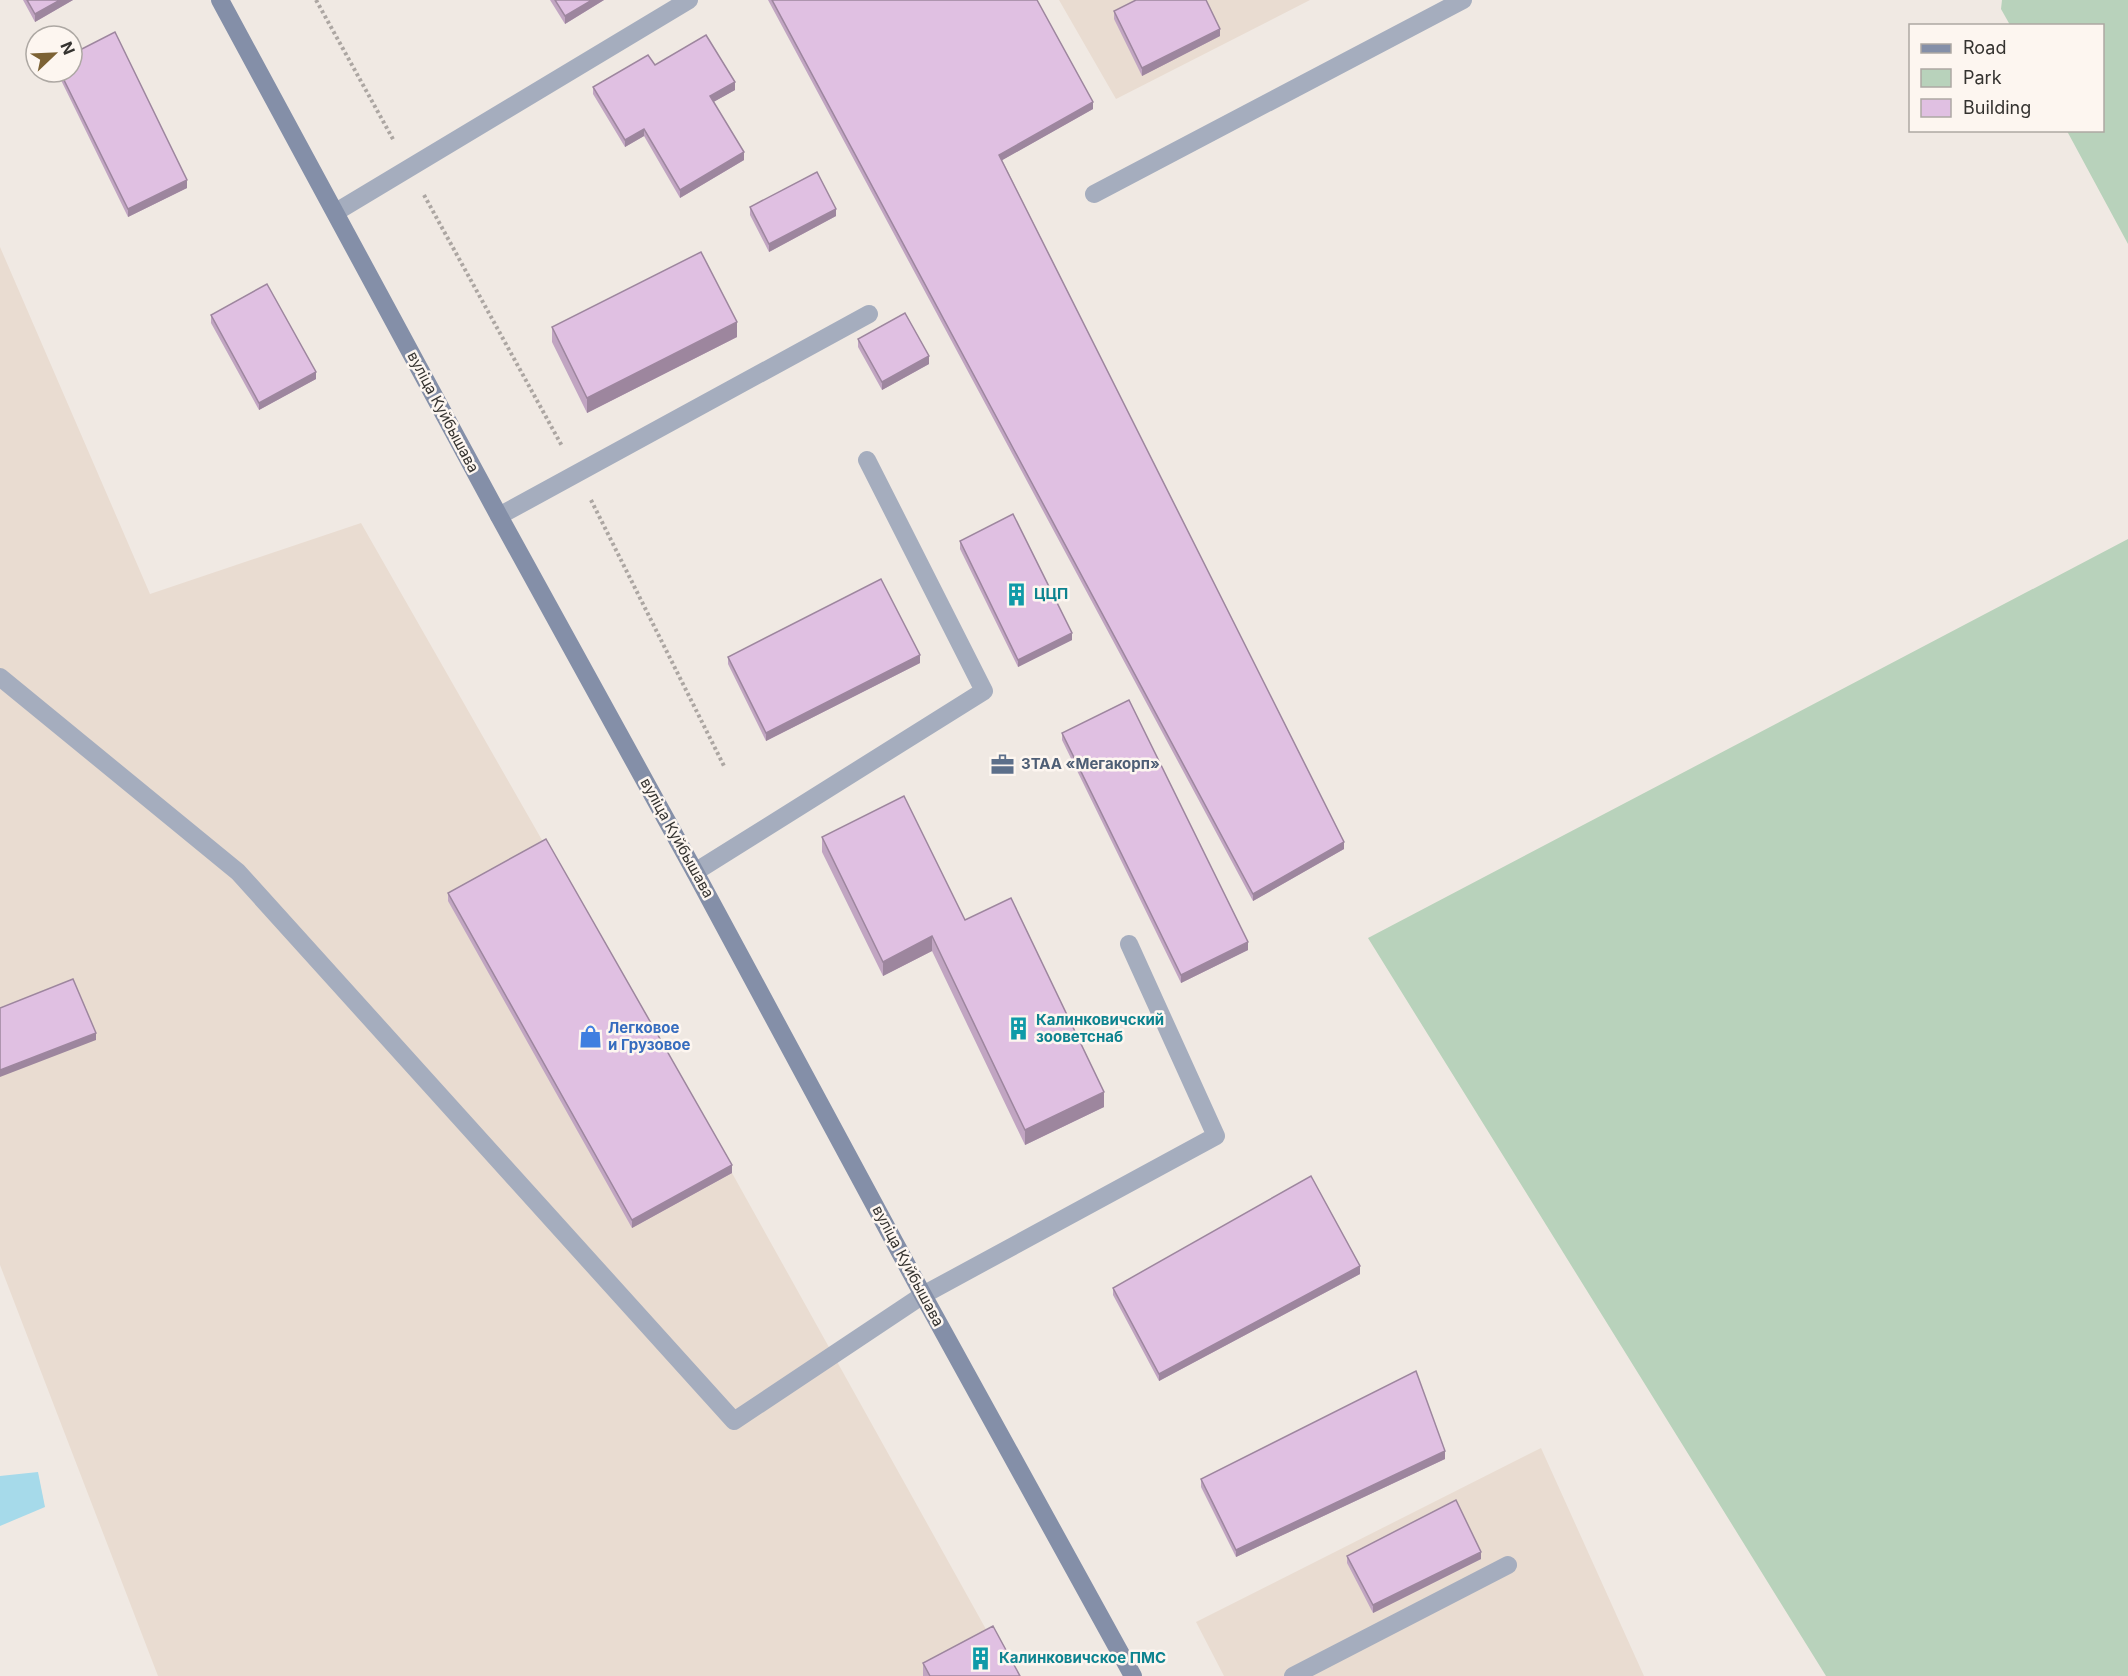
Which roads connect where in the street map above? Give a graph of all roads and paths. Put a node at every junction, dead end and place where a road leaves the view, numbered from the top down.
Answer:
1 (220, 0) edge
2 (316, 0) edge
3 (689, 0) edge
4 (1464, 0) edge
5 (409, 169) junction
6 (1094, 194) dead end
7 (336, 212) junction
8 (870, 314) dead end
9 (867, 460) dead end
10 (577, 473) junction
11 (499, 516) junction
12 (0, 677) edge
13 (725, 768) dead end
14 (695, 872) junction
15 (1129, 944) dead end
16 (923, 1295) junction
17 (1508, 1565) dead end
18 (1133, 1676) edge
19 (1293, 1676) edge

1 - 7 main road, вуліца Куйбышава
2 - 5 path
3 - 5 lane
4 - 6 lane
5 - 7 lane
5 - 10 path
7 - 11 main road, вуліца Куйбышава
8 - 10 lane
9 - 14 lane
10 - 11 lane
10 - 13 path
11 - 14 main road, вуліца Куйбышава
12 - 16 lane
14 - 16 main road, вуліца Куйбышава
15 - 16 lane
16 - 18 main road, вуліца Куйбышава
17 - 19 lane

